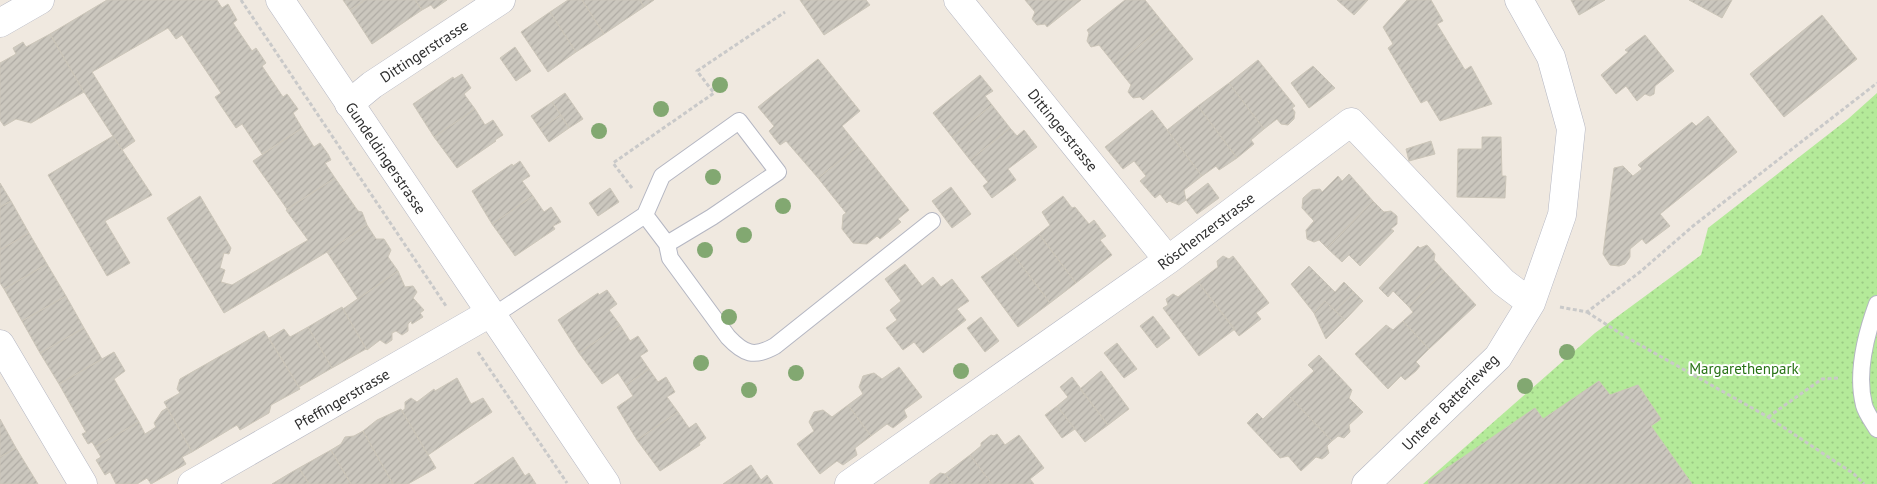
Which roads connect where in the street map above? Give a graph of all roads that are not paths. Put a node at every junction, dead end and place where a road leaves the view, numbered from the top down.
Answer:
1 (40, 0) edge
2 (280, 0) edge
3 (501, 0) edge
4 (958, 0) edge
5 (1519, 0) edge
6 (0, 23) edge
7 (349, 104) junction
8 (646, 212) junction
9 (932, 221) dead end
10 (666, 244) junction
11 (1168, 260) junction
12 (1532, 303) junction
13 (1877, 304) edge
14 (491, 314) junction
15 (0, 344) edge
16 (1877, 429) edge
17 (83, 484) edge
18 (192, 484) edge
19 (606, 484) edge
20 (849, 484) edge
21 (1366, 484) edge

1 - 6 street
2 - 7 street, Gundeldingerstrasse
3 - 7 street, Dittingerstrasse
4 - 11 street, Dittingerstrasse
5 - 12 street, Unterer Batterieweg
7 - 14 street, Gundeldingerstrasse
8 - 10 lane
8 - 10 lane
8 - 14 lane
9 - 10 lane
11 - 12 street, Röschenzerstrasse
11 - 20 street, Röschenzerstrasse
12 - 21 street, Unterer Batterieweg
13 - 16 lane
14 - 18 street, Pfeffingerstrasse
14 - 19 street, Gundeldingerstrasse
15 - 17 street

